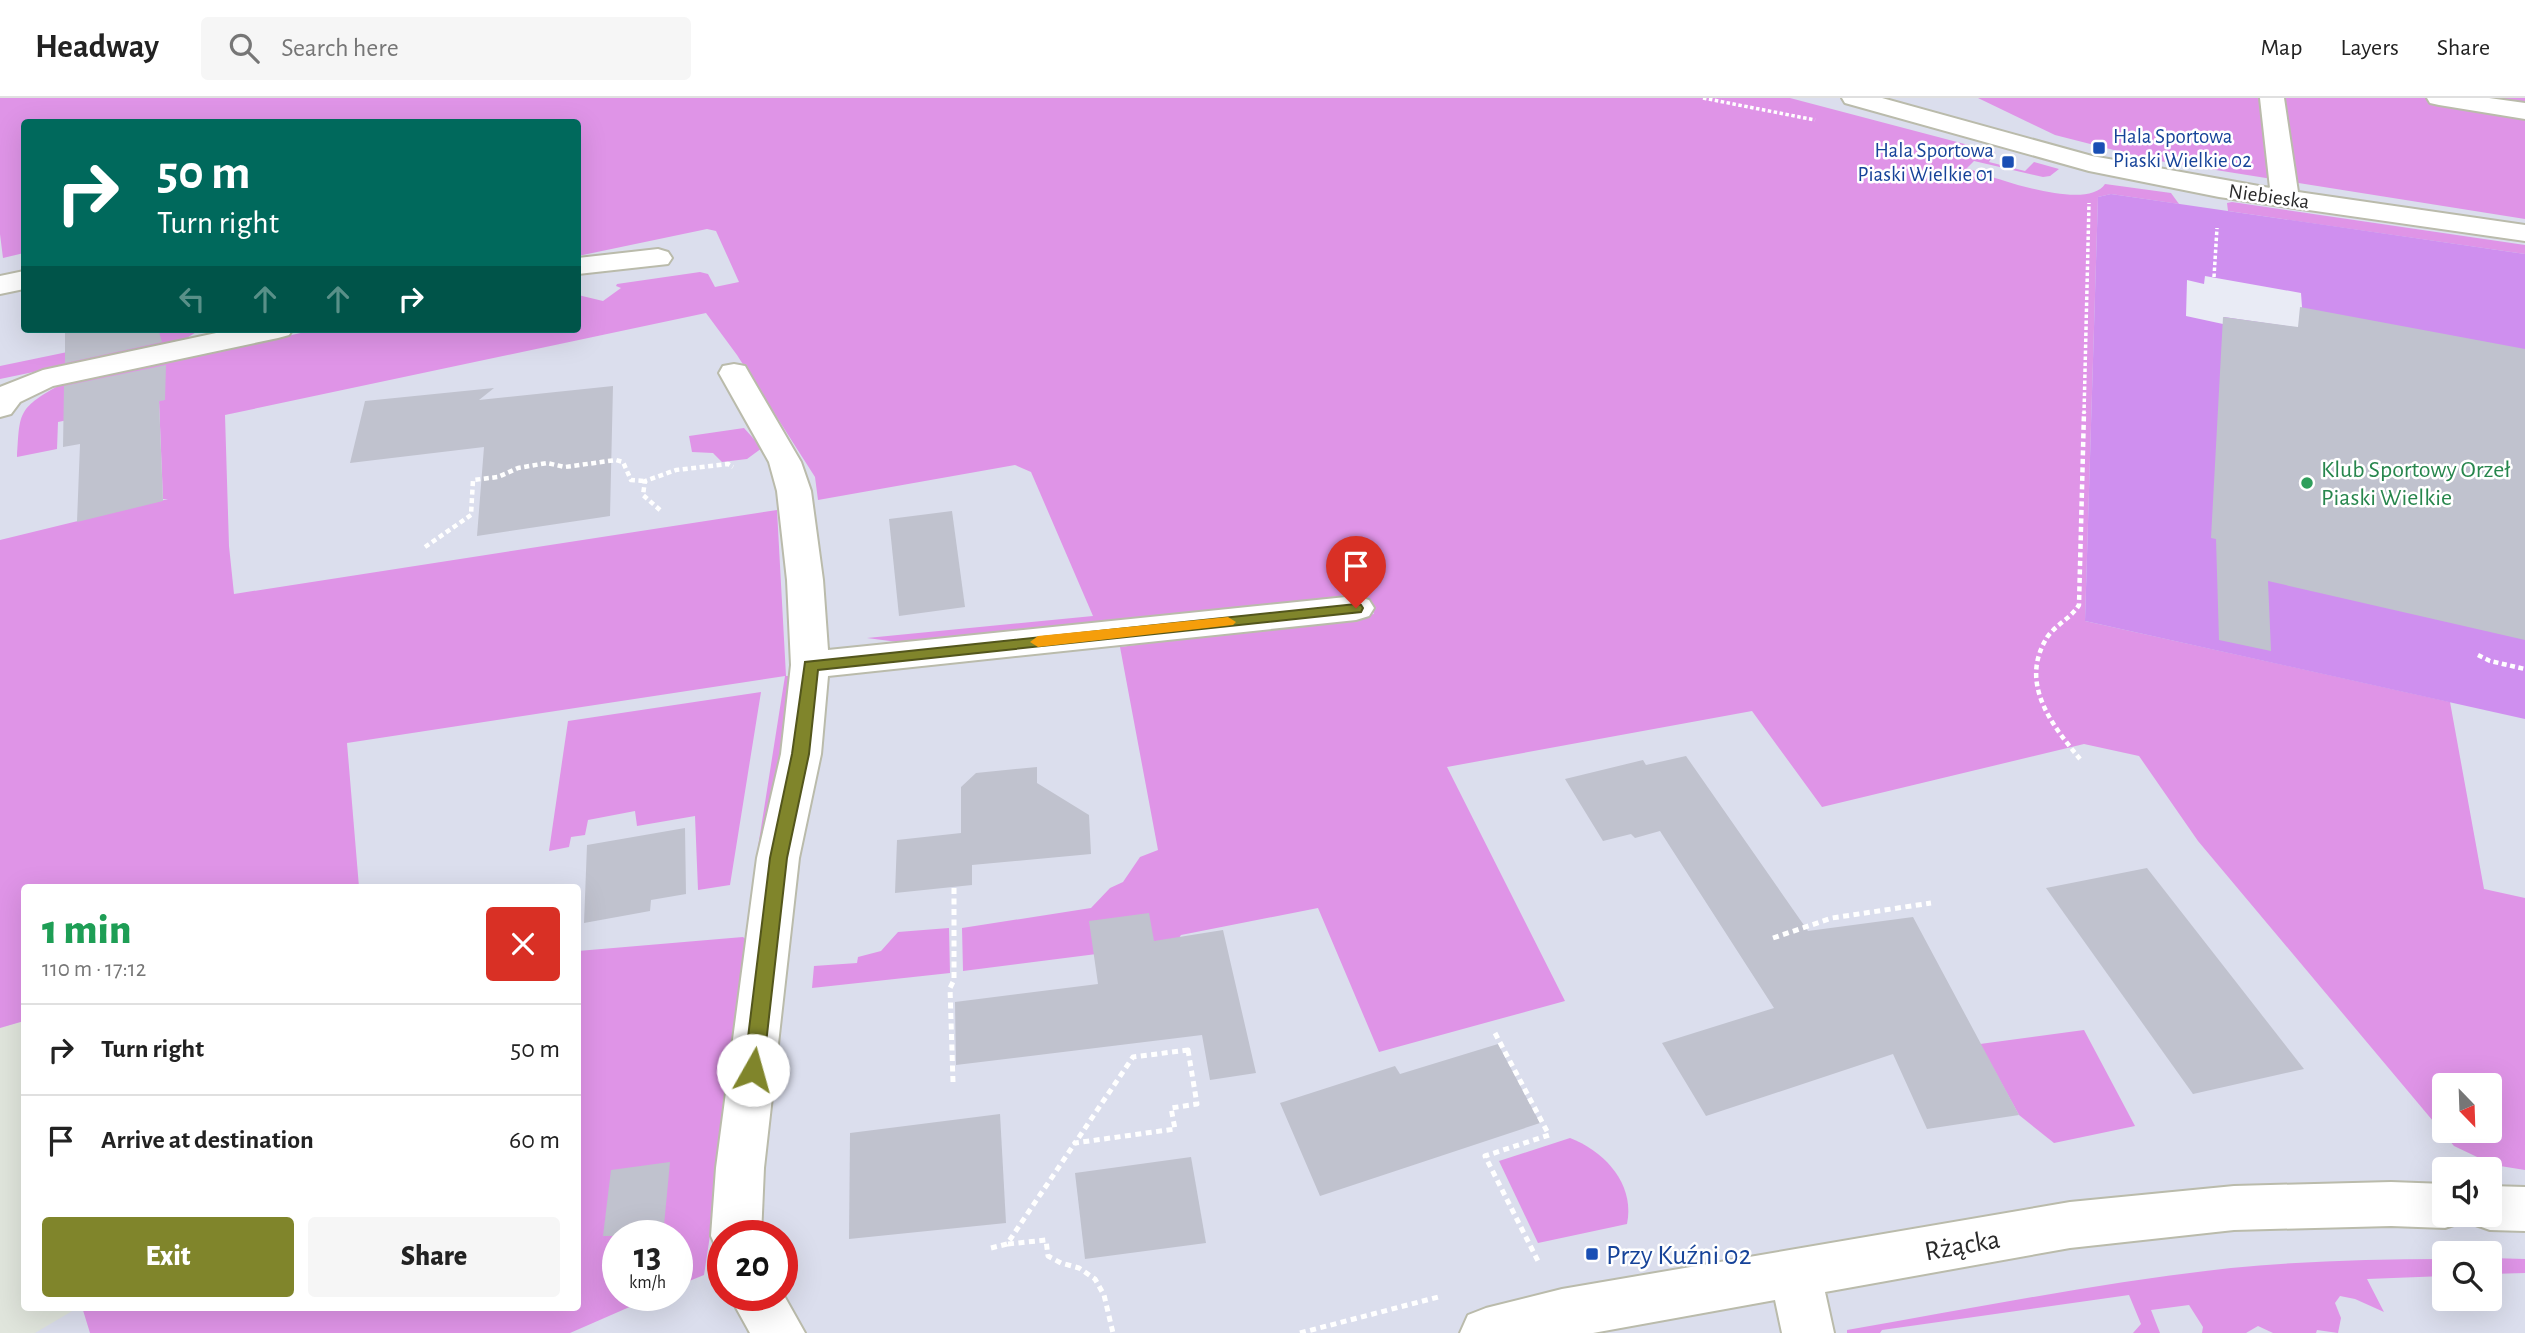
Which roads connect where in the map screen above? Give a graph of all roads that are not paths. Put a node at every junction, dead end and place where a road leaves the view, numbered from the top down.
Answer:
1 (1854, 98) edge
2 (2272, 98) edge
3 (2439, 98) edge
4 (1927, 109) edge
5 (2525, 111) edge
6 (2286, 199) junction
7 (2525, 233) edge
8 (657, 258) dead end
9 (581, 266) edge
10 (21, 281) edge
11 (0, 285) edge
12 (239, 333) edge
13 (220, 335) edge
14 (734, 373) dead end
15 (0, 407) edge
16 (1356, 608) dead end
17 (810, 665) junction
18 (2432, 1206) edge
19 (2502, 1208) edge
20 (2525, 1209) edge
21 (737, 1220) edge
22 (1795, 1273) junction
23 (765, 1311) edge
24 (779, 1333) edge
25 (1486, 1333) edge
26 (1808, 1333) edge

1 - 4 street, Niebieska
2 - 6 street
3 - 5 street
4 - 6 street, Niebieska
6 - 7 street, Niebieska
8 - 9 street
10 - 11 street
12 - 13 street
13 - 15 street
14 - 17 street
16 - 17 street
17 - 21 street
18 - 22 street, Rżącka
19 - 20 street
22 - 25 street, Rżącka
22 - 26 street
23 - 24 street

